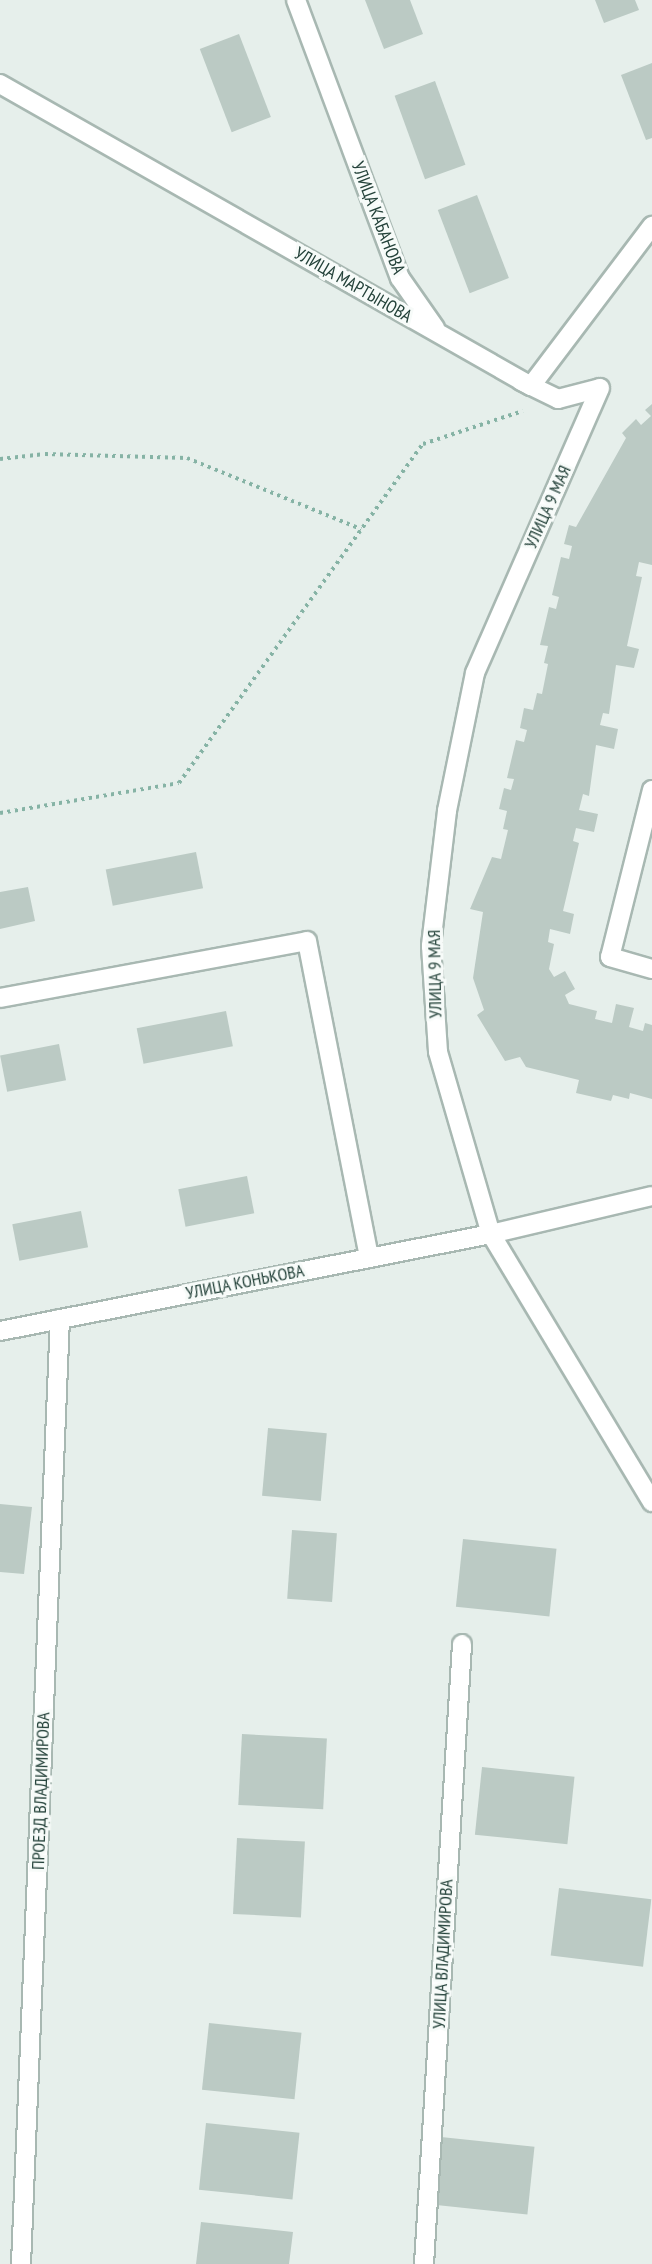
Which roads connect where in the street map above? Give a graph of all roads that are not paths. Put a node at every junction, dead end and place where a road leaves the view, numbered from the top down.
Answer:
1 (296, 0) edge
2 (0, 84) edge
3 (652, 226) edge
4 (438, 333) junction
5 (531, 386) junction
6 (600, 388) joint
7 (652, 790) edge
8 (652, 969) edge
9 (0, 998) edge
10 (652, 1196) edge
11 (491, 1234) junction
12 (369, 1258) junction
13 (60, 1319) junction
14 (0, 1331) edge
15 (651, 1497) edge
16 (462, 1644) dead end
17 (21, 2264) edge
18 (424, 2264) edge

1 - 4 street, УЛИЦА КАБАНОВА
2 - 4 street, УЛИЦА МАРТЫНОВА
3 - 5 street
4 - 5 street, УЛИЦА КАБАНОВА
5 - 6 street, УЛИЦА КАБАНОВА
6 - 11 street, УЛИЦА 9 МАЯ
7 - 8 street
9 - 12 street
10 - 11 street, УЛИЦА КОНЬКОВА
11 - 12 street, УЛИЦА КОНЬКОВА
11 - 15 street, УЛИЦА 9 МАЯ
12 - 13 street, УЛИЦА КОНЬКОВА
13 - 14 street, УЛИЦА КОНЬКОВА
13 - 17 street, ПРОЕЗД ВЛАДИМИРОВА
16 - 18 street, УЛИЦА ВЛАДИМИРОВА

